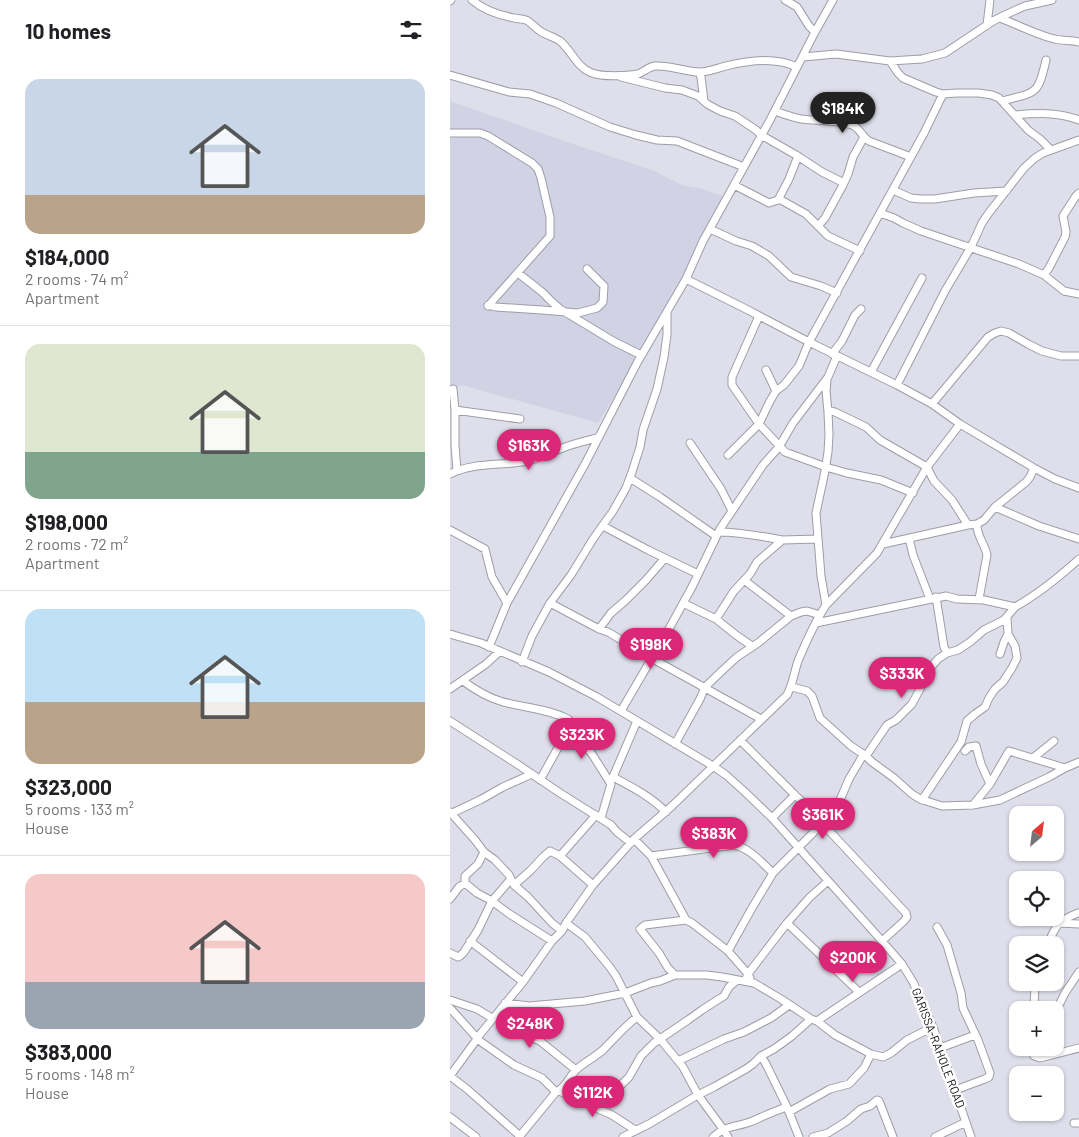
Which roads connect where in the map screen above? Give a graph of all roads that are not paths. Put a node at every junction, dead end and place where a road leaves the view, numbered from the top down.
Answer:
1 (472, 0) edge
2 (785, 0) edge
3 (833, 0) edge
4 (990, 0) edge
5 (1052, 0) edge
6 (798, 3) edge
7 (1000, 18) junction
8 (987, 25) junction
9 (815, 32) junction
10 (1079, 42) edge
11 (803, 57) junction
12 (1046, 60) dead end
13 (890, 61) junction
14 (797, 67) junction
15 (699, 72) junction
16 (450, 75) edge
17 (618, 75) junction
18 (943, 94) junction
19 (704, 101) junction
20 (1002, 101) junction
21 (774, 111) junction
22 (1016, 115) junction
23 (1079, 120) edge
24 (450, 132) edge
25 (761, 135) junction
26 (864, 137) junction
27 (1079, 140) edge
28 (1051, 150) junction
29 (798, 156) junction
30 (911, 156) junction
31 (744, 167) junction
32 (844, 183) junction
33 (734, 185) junction
34 (893, 190) junction
35 (1006, 191) junction
36 (1079, 193) edge
37 (778, 200) junction
38 (880, 213) junction
39 (818, 226) junction
40 (710, 229) junction
41 (971, 247) junction
42 (860, 251) junction
43 (587, 269) dead end
44 (518, 273) junction
45 (1044, 275) junction
46 (922, 278) dead end
47 (686, 279) junction
48 (836, 293) junction
49 (1079, 294) edge
50 (861, 309) dead end
51 (667, 311) junction
52 (566, 312) junction
53 (759, 316) junction
54 (809, 342) junction
55 (641, 355) junction
56 (835, 355) junction
57 (1079, 356) edge
58 (766, 370) dead end
59 (871, 372) junction
60 (828, 377) junction
61 (897, 385) junction
62 (776, 391) junction
63 (450, 392) edge
64 (932, 404) junction
65 (455, 410) junction
66 (828, 410) junction
67 (520, 419) dead end
68 (759, 424) junction
69 (960, 424) junction
70 (597, 438) junction
71 (690, 444) dead end
72 (779, 446) junction
73 (728, 455) dead end
74 (826, 467) junction
75 (927, 467) junction
76 (1034, 468) junction
77 (453, 473) edge
78 (630, 478) junction
79 (1079, 488) edge
80 (913, 493) junction
81 (995, 507) junction
82 (732, 511) junction
83 (978, 524) junction
84 (968, 525) junction
85 (603, 526) junction
86 (450, 530) edge
87 (718, 534) junction
88 (909, 538) junction
89 (818, 539) junction
90 (1079, 539) edge
91 (782, 540) junction
92 (883, 544) junction
93 (665, 558) junction
94 (1079, 559) edge
95 (698, 574) junction
96 (744, 580) junction
97 (933, 598) junction
98 (979, 599) junction
99 (507, 603) junction
100 (550, 603) junction
101 (683, 604) junction
102 (826, 605) junction
103 (1015, 607) junction
104 (820, 615) junction
105 (791, 616) junction
106 (1007, 617) junction
107 (716, 619) junction
108 (816, 623) junction
109 (599, 629) junction
110 (450, 634) edge
111 (1008, 634) junction
112 (752, 646) junction
113 (489, 647) junction
114 (499, 652) junction
115 (947, 653) junction
116 (1000, 654) dead end
117 (651, 658) junction
118 (522, 662) junction
119 (463, 681) junction
120 (705, 687) junction
121 (792, 687) junction
122 (450, 689) edge
123 (621, 711) junction
124 (761, 719) junction
125 (450, 721) edge
126 (637, 721) junction
127 (572, 730) junction
128 (740, 740) junction
129 (1054, 742) dead end
130 (675, 744) junction
131 (965, 751) dead end
132 (866, 756) junction
133 (1033, 758) junction
134 (1079, 762) edge
135 (713, 766) junction
136 (1065, 768) junction
137 (532, 774) junction
138 (611, 779) junction
139 (540, 780) junction
140 (990, 784) junction
141 (795, 795) junction
142 (922, 800) junction
143 (973, 805) junction
144 (666, 812) junction
145 (450, 813) edge
146 (599, 817) junction
147 (772, 818) junction
148 (822, 823) junction
149 (632, 841) junction
150 (798, 847) junction
151 (484, 852) junction
152 (560, 856) junction
153 (651, 856) junction
154 (773, 874) junction
155 (828, 881) junction
156 (465, 882) junction
157 (512, 882) junction
158 (593, 885) junction
159 (450, 899) edge
160 (492, 901) junction
161 (1078, 913) edge
162 (1064, 918) edge
163 (686, 920) junction
164 (787, 922) junction
165 (566, 923) junction
166 (1064, 923) edge
167 (1079, 924) edge
168 (937, 927) dead end
169 (562, 931) junction
170 (882, 940) junction
171 (470, 941) junction
172 (552, 941) junction
173 (728, 952) junction
174 (450, 953) edge
175 (902, 964) junction
176 (1079, 972) edge
177 (675, 975) junction
178 (743, 979) junction
179 (523, 982) junction
180 (860, 992) junction
181 (625, 993) junction
182 (450, 1000) edge
183 (1061, 1001) edge
184 (505, 1003) junction
185 (789, 1005) junction
186 (450, 1008) edge
187 (499, 1011) junction
188 (637, 1017) junction
189 (492, 1018) junction
190 (814, 1020) junction
191 (933, 1027) junction
192 (976, 1035) junction
193 (477, 1038) junction
194 (660, 1039) junction
195 (940, 1048) junction
196 (1079, 1048) edge
197 (1064, 1052) edge
198 (871, 1054) junction
199 (761, 1056) junction
200 (1034, 1056) edge
201 (1048, 1056) edge
202 (678, 1061) junction
203 (576, 1070) junction
204 (450, 1076) edge
205 (955, 1090) junction
206 (558, 1091) junction
207 (698, 1095) junction
208 (788, 1109) junction
209 (600, 1110) junction
210 (450, 1117) edge
211 (966, 1122) junction
212 (723, 1129) junction
213 (629, 1135) edge
214 (520, 1136) edge
215 (476, 1137) edge
216 (713, 1137) edge
217 (728, 1137) edge
218 (799, 1137) edge
219 (813, 1137) edge
220 (893, 1137) edge
221 (935, 1137) edge
222 (972, 1137) edge

1 - 17 street
2 - 6 street
3 - 9 street
4 - 8 street
5 - 7 street
6 - 9 street
7 - 8 street
7 - 10 street
8 - 13 street
9 - 11 street
11 - 13 street
11 - 14 street
12 - 20 street
13 - 18 street
14 - 15 street
14 - 21 street
15 - 17 street
15 - 19 street
16 - 31 street
17 - 19 street
18 - 20 street
18 - 30 street
19 - 25 street
20 - 22 street
21 - 25 street
21 - 26 street
22 - 23 street
22 - 28 street
24 - 44 street
25 - 29 street
25 - 31 street
26 - 30 street
26 - 32 street
27 - 28 street
28 - 35 street
29 - 32 street
29 - 37 street
30 - 34 street
31 - 33 street
32 - 39 street
33 - 37 street
33 - 40 street
34 - 35 street
34 - 38 street
35 - 41 street
36 - 45 street
37 - 39 street
38 - 41 street
38 - 42 street
39 - 42 street
40 - 47 street
40 - 48 street
41 - 45 street
41 - 61 street
42 - 48 street
43 - 52 street
44 - 52 street
44 - 52 street
45 - 49 street
46 - 59 street
47 - 51 street
47 - 53 street
48 - 54 street
50 - 56 street
51 - 55 street
51 - 78 street
52 - 55 street
53 - 54 street
53 - 68 street
54 - 56 street
54 - 62 street
55 - 70 street
56 - 59 street
56 - 60 street
57 - 64 street
58 - 62 street
59 - 61 street
60 - 66 street
60 - 72 street
61 - 64 street
62 - 68 street
63 - 65 street
64 - 69 street
65 - 67 street
65 - 77 street
66 - 74 street
66 - 75 street
68 - 72 street
68 - 73 street
69 - 75 street
69 - 76 street
70 - 77 street
70 - 99 street
71 - 82 street
72 - 74 street
72 - 82 street
74 - 80 street
74 - 89 street
75 - 80 street
75 - 84 street
76 - 79 street
76 - 81 street
78 - 85 street
78 - 87 street
80 - 92 street
81 - 83 street
81 - 90 street
82 - 87 street
83 - 84 street
83 - 98 street
84 - 88 street
85 - 93 street
85 - 100 street
86 - 99 street
87 - 91 street
87 - 95 street
88 - 92 street
88 - 97 street
89 - 91 street
89 - 102 street
91 - 96 street
92 - 102 street
93 - 95 street
93 - 109 street
94 - 103 street
95 - 101 street
96 - 105 street
96 - 107 street
97 - 98 street
97 - 108 street
97 - 115 street
98 - 103 street
99 - 113 street
100 - 109 street
100 - 118 street
101 - 107 street
101 - 117 street
102 - 104 street
103 - 106 street
104 - 105 street
104 - 108 street
105 - 112 street
106 - 111 street
106 - 115 street
107 - 112 street
108 - 121 street
109 - 117 street
110 - 113 street, GARISSA-RAHOLE ROAD
111 - 116 street
111 - 142 street
112 - 120 street
113 - 114 street, GARISSA-RAHOLE ROAD
114 - 118 street, GARISSA-RAHOLE ROAD
114 - 119 street
115 - 132 street
117 - 120 street
117 - 123 street
118 - 123 street, GARISSA-RAHOLE ROAD
119 - 122 street
119 - 127 street
120 - 124 street
120 - 130 street
121 - 124 street
121 - 132 street
123 - 126 street, GARISSA-RAHOLE ROAD
124 - 128 street
125 - 137 street
126 - 130 street, GARISSA-RAHOLE ROAD
126 - 138 street
127 - 138 street
127 - 139 street
128 - 135 street
128 - 141 street
129 - 133 street
130 - 135 street, GARISSA-RAHOLE ROAD
131 - 140 street
132 - 142 street
132 - 148 street
133 - 136 street
133 - 140 street
134 - 136 street
135 - 144 street
135 - 147 street, GARISSA-RAHOLE ROAD
136 - 143 street
137 - 139 street
137 - 145 street
138 - 144 street
138 - 146 street
139 - 146 street
140 - 143 street
141 - 147 street
141 - 148 street
142 - 143 street
144 - 149 street
145 - 151 street
146 - 149 street
146 - 152 street
147 - 150 street, GARISSA-RAHOLE ROAD
148 - 150 street
148 - 170 street
149 - 153 street
149 - 158 street
150 - 154 street
150 - 155 street, GARISSA-RAHOLE ROAD
151 - 156 street
151 - 157 street
152 - 157 street
152 - 158 street
153 - 154 street
153 - 163 street
154 - 173 street
155 - 164 street
155 - 170 street, GARISSA-RAHOLE ROAD
156 - 159 street
156 - 160 street
157 - 160 street
157 - 169 street
158 - 165 street
160 - 171 street
160 - 172 street
161 - 162 street
163 - 173 street
163 - 177 street
164 - 178 street
164 - 180 street
165 - 169 street
165 - 181 street
166 - 167 street
168 - 192 street
169 - 172 street
170 - 175 street, GARISSA-RAHOLE ROAD
171 - 174 street
171 - 179 street
172 - 179 street
173 - 178 street
175 - 180 street
175 - 191 street, GARISSA-RAHOLE ROAD
176 - 183 street
177 - 178 street
177 - 181 street
178 - 185 street
178 - 194 street
179 - 184 street
180 - 190 street
181 - 184 street
181 - 188 street
182 - 189 street
184 - 187 street
185 - 190 street
185 - 202 street
186 - 193 street
187 - 189 street
187 - 203 street
188 - 194 street
188 - 203 street
189 - 193 street
190 - 198 street
190 - 199 street
191 - 195 street, GARISSA-RAHOLE ROAD
191 - 198 street
192 - 195 street
192 - 205 street
193 - 204 street
193 - 206 street
194 - 202 street
194 - 209 street
195 - 205 street, GARISSA-RAHOLE ROAD
196 - 197 street
198 - 208 street
199 - 207 street
199 - 208 street
200 - 201 street
202 - 207 street
203 - 206 street
204 - 214 street
205 - 211 street, GARISSA-RAHOLE ROAD
206 - 209 street
206 - 214 street
207 - 212 street
207 - 213 street
208 - 212 street
208 - 218 street
209 - 213 street
210 - 215 street
211 - 221 street
211 - 222 street, GARISSA-RAHOLE ROAD
212 - 216 street
212 - 217 street
219 - 220 street

